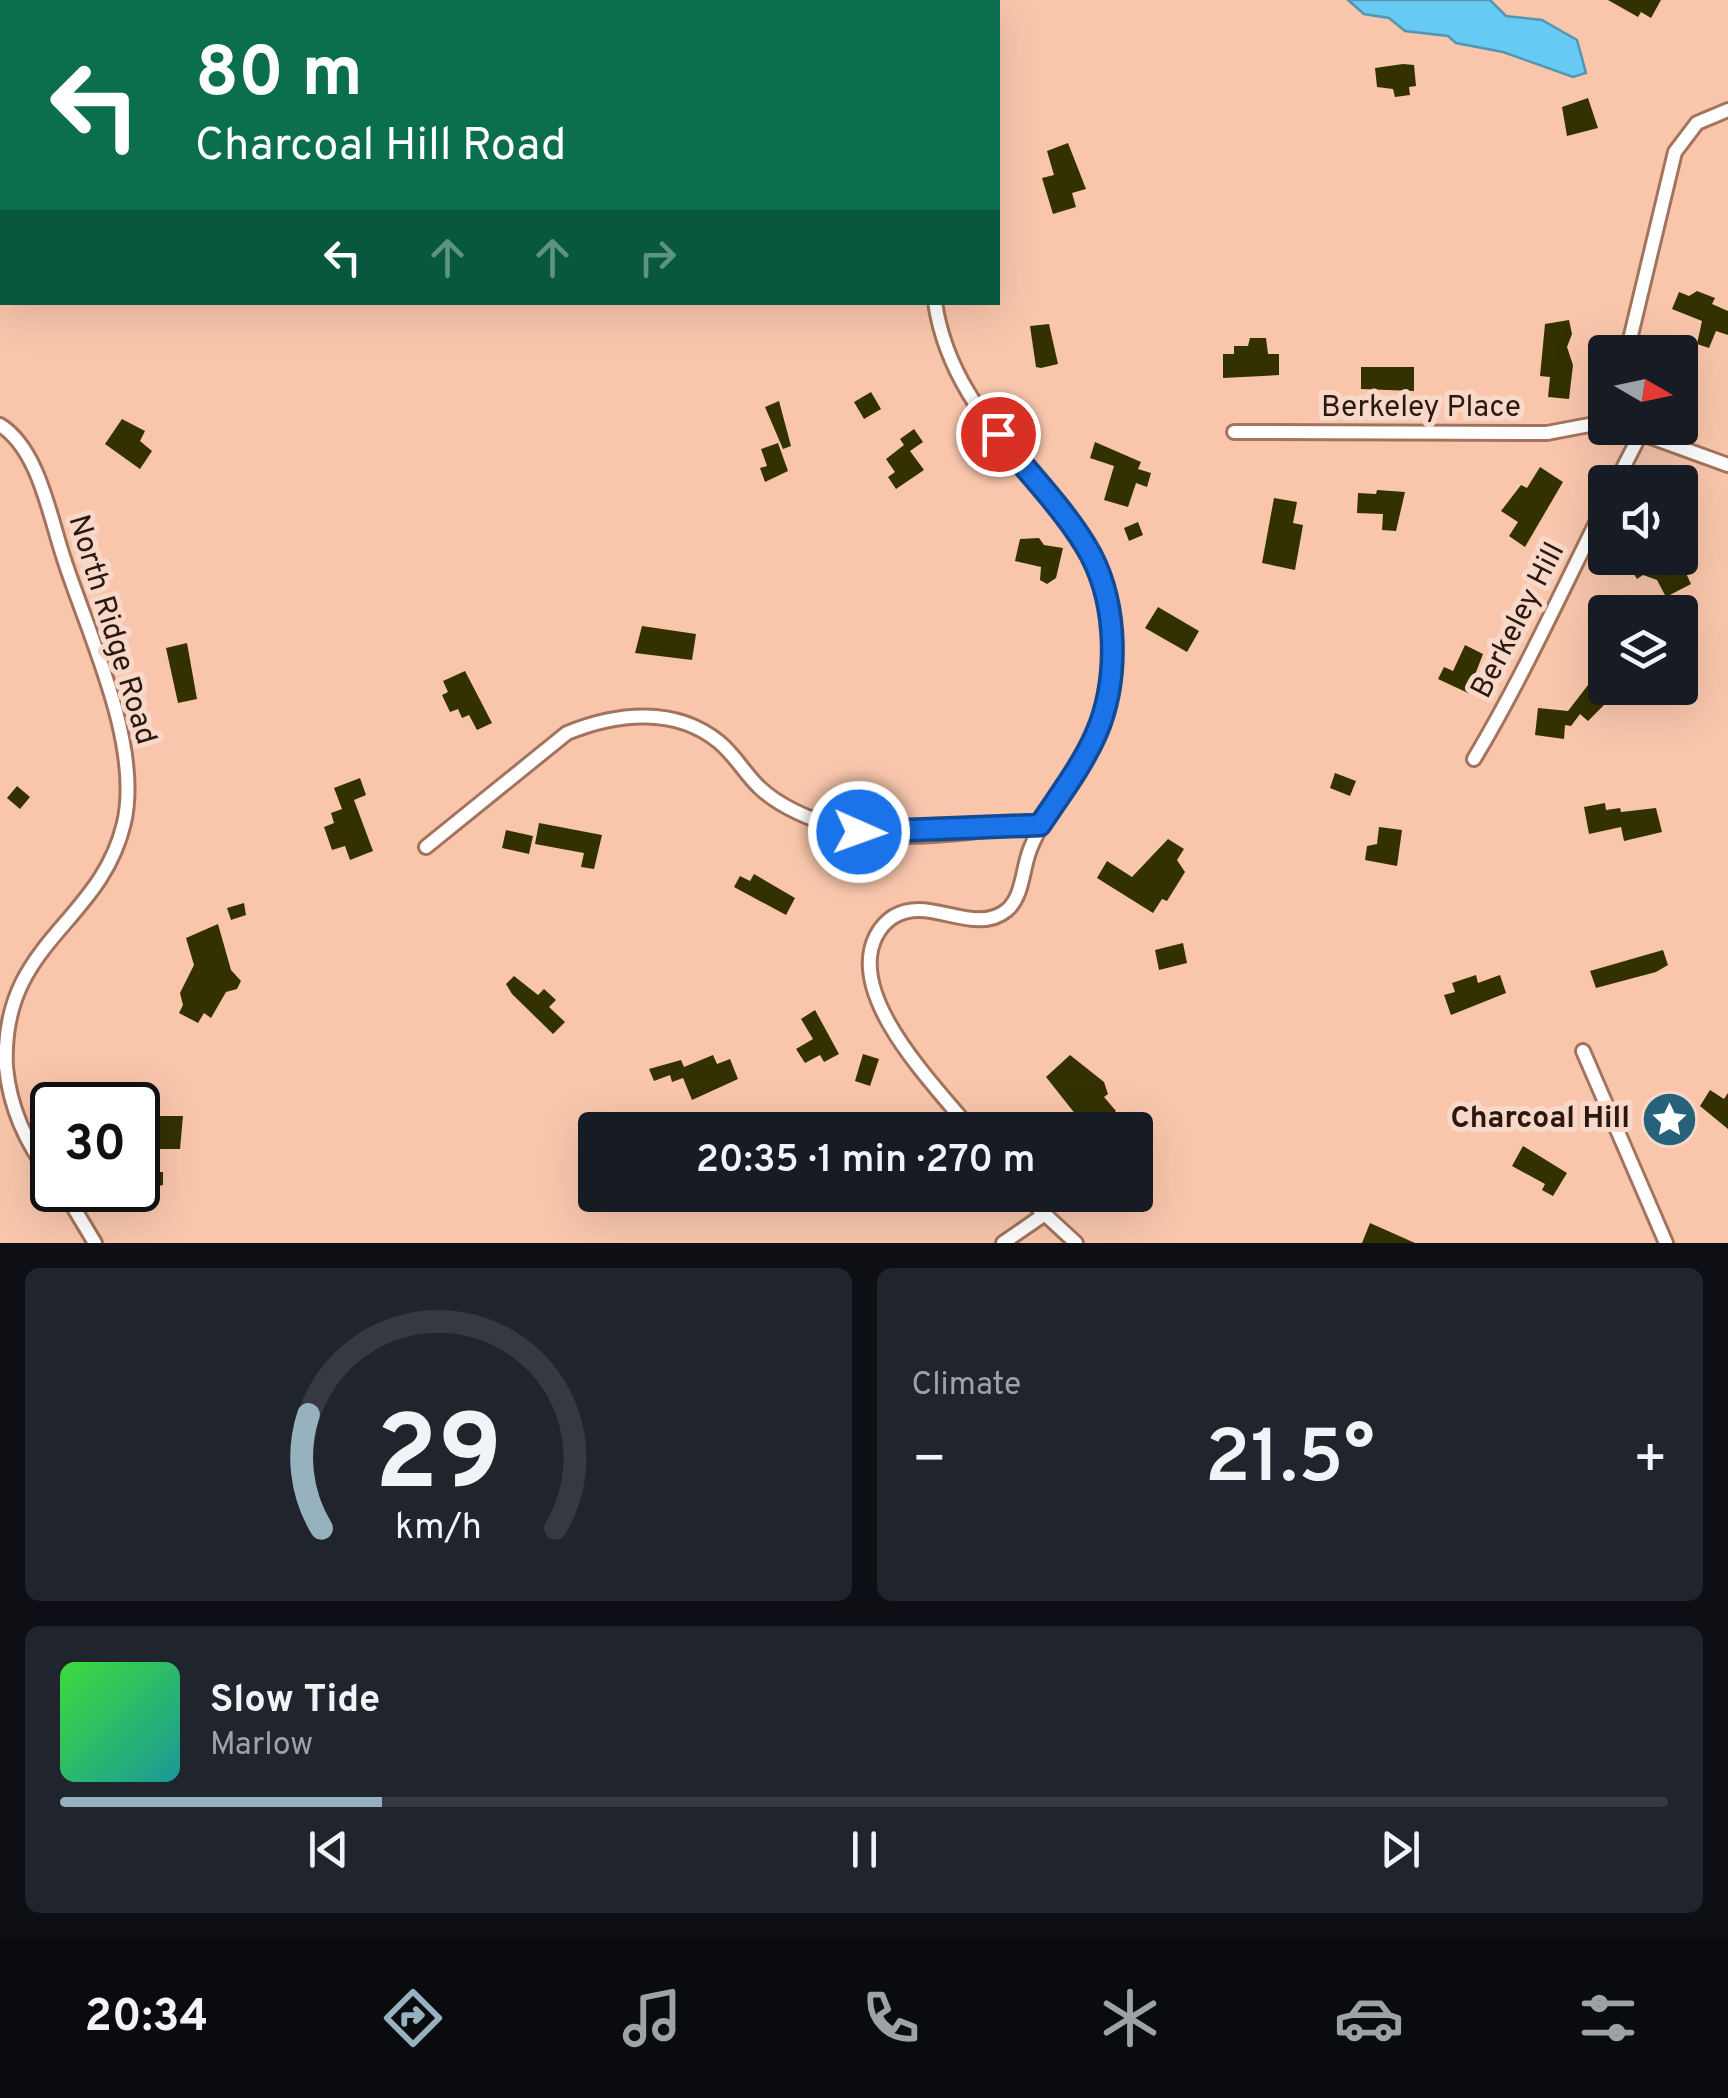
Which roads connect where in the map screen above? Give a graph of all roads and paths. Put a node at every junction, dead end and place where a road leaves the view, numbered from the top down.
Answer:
1 (1728, 110) edge
2 (935, 305) edge
3 (1631, 335) edge
4 (0, 426) edge
5 (1588, 427) edge
6 (1234, 432) dead end
7 (1668, 445) edge
8 (1728, 466) edge
9 (1588, 538) edge
10 (1474, 759) dead end
11 (1040, 825) junction
12 (426, 847) dead end
13 (1583, 1051) dead end
14 (957, 1112) edge
15 (30, 1144) edge
16 (77, 1212) edge
17 (1039, 1212) edge
18 (1042, 1216) junction
19 (95, 1243) edge
20 (1003, 1243) edge
21 (1076, 1243) edge
22 (1666, 1243) edge

1 - 3 street
2 - 11 street
4 - 15 street, North Ridge Road
5 - 6 street, Berkeley Place
7 - 8 street
9 - 10 street, Berkeley Hill
11 - 12 street
11 - 14 street
13 - 22 street
16 - 19 street
17 - 18 street
18 - 20 street
18 - 21 street

